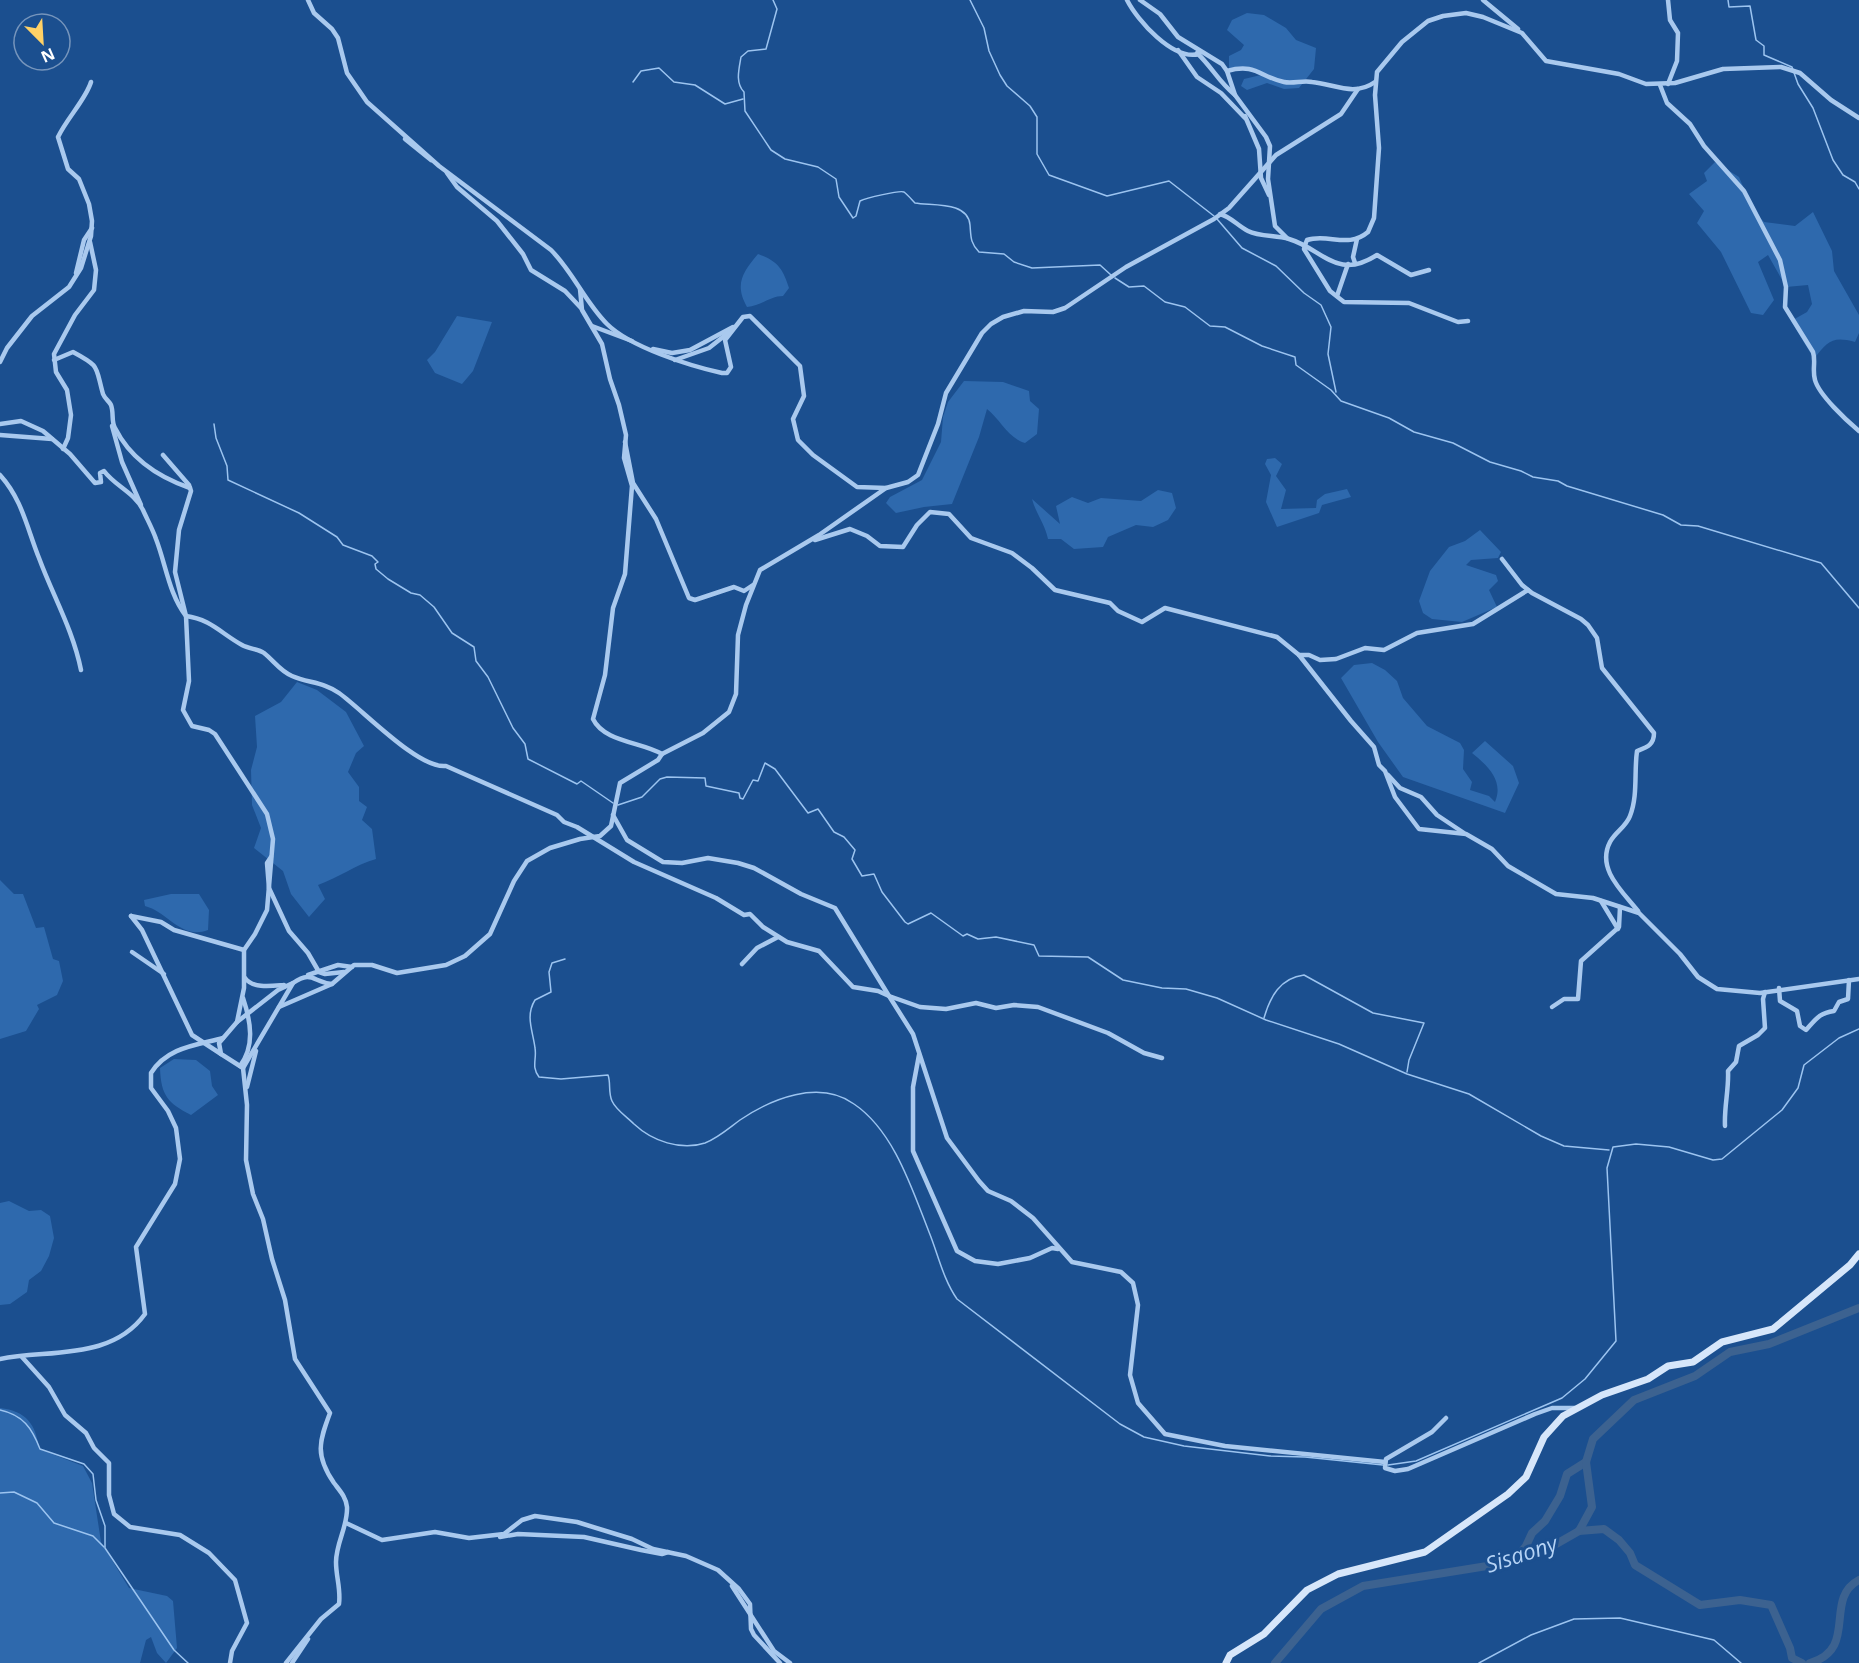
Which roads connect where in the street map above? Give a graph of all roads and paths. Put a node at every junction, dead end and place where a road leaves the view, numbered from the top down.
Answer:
1 (308, 0) edge
2 (1127, 0) edge
3 (1140, 0) edge
4 (1483, 0) edge
5 (1668, 0) edge
6 (1522, 33) junction
7 (1193, 49) junction
8 (1178, 50) junction
9 (1199, 54) junction
10 (1227, 71) junction
11 (91, 82) dead end
12 (1375, 82) junction
13 (1668, 84) junction
14 (1660, 85) junction
15 (1358, 89) junction
16 (1235, 95) junction
17 (1243, 108) junction
18 (1245, 118) junction
19 (1859, 118) edge
20 (1268, 162) junction
21 (442, 167) junction
22 (1262, 169) junction
23 (1271, 197) junction
24 (1217, 216) junction
25 (92, 228) junction
26 (1287, 238) junction
27 (1358, 239) junction
28 (90, 241) junction
29 (1305, 245) junction
30 (1355, 263) junction
31 (1348, 264) junction
32 (1429, 270) dead end
33 (76, 273) junction
34 (580, 289) junction
35 (1337, 296) junction
36 (582, 310) junction
37 (1468, 321) dead end
38 (592, 326) junction
39 (732, 329) junction
40 (636, 342) junction
41 (650, 349) junction
42 (54, 360) junction
43 (674, 360) junction
44 (0, 362) edge
45 (112, 419) junction
46 (0, 424) edge
47 (1859, 431) edge
48 (0, 435) edge
49 (55, 439) junction
50 (625, 442) junction
51 (63, 449) junction
52 (163, 455) dead end
53 (0, 476) edge
54 (190, 488) junction
55 (886, 488) junction
56 (142, 508) junction
57 (802, 545) junction
58 (1502, 559) dead end
59 (756, 582) junction
60 (1528, 590) junction
61 (186, 616) junction
62 (1299, 655) junction
63 (81, 670) dead end
64 (662, 754) junction
65 (1385, 771) junction
66 (613, 814) junction
67 (1466, 834) junction
68 (592, 838) junction
69 (269, 888) junction
70 (1600, 900) junction
71 (1620, 908) junction
72 (1639, 914) junction
73 (1618, 929) junction
74 (778, 937) junction
75 (244, 950) junction
76 (132, 952) dead end
77 (742, 964) dead end
78 (350, 969) junction
79 (319, 972) junction
80 (164, 974) junction
81 (307, 976) junction
82 (244, 977) junction
83 (1859, 979) edge
84 (1849, 980) junction
85 (293, 983) junction
86 (332, 984) junction
87 (287, 985) junction
88 (1779, 988) junction
89 (1765, 992) junction
90 (243, 996) junction
91 (889, 996) junction
92 (1552, 1007) dead end
93 (277, 1009) junction
94 (247, 1012) junction
95 (237, 1022) junction
96 (224, 1038) junction
97 (200, 1042) junction
98 (258, 1046) junction
99 (220, 1052) junction
100 (920, 1053) junction
101 (1162, 1058) dead end
102 (242, 1068) junction
103 (245, 1091) junction
104 (1725, 1126) dead end
105 (1058, 1249) junction
106 (1859, 1254) edge
107 (22, 1357) junction
108 (0, 1359) edge
109 (1575, 1408) junction
110 (1446, 1418) dead end
111 (1385, 1464) junction
112 (346, 1523) junction
113 (494, 1536) junction
114 (669, 1552) junction
115 (750, 1616) junction
116 (310, 1634) junction
117 (230, 1663) edge
118 (286, 1663) edge
119 (292, 1663) edge
120 (780, 1663) edge
121 (790, 1663) edge
122 (1226, 1663) edge

1 - 21 street
2 - 8 street
3 - 7 street
4 - 6 street
5 - 13 street
6 - 12 street
6 - 14 street
7 - 9 street
7 - 10 street
8 - 9 street
8 - 18 street
9 - 16 street
10 - 15 street
10 - 16 street
11 - 25 street
12 - 15 street
12 - 27 street
13 - 14 street
13 - 19 street
14 - 47 street
15 - 20 street
16 - 17 street
17 - 18 street
17 - 20 street
18 - 22 street
20 - 22 street
20 - 23 street
21 - 34 street
21 - 36 street
22 - 23 street
22 - 24 street
23 - 26 street
24 - 26 street
24 - 55 street
25 - 28 street
25 - 33 street
26 - 29 street
27 - 29 street
27 - 30 street
28 - 33 street
28 - 42 street
29 - 31 street
29 - 35 street
30 - 31 street
30 - 32 street
31 - 35 street
33 - 44 street
34 - 36 street
34 - 40 street
35 - 37 street
36 - 38 street
38 - 40 street
38 - 50 street
39 - 41 street
39 - 43 street
39 - 43 street
39 - 55 street
40 - 41 street
41 - 43 street
42 - 45 street
42 - 51 street
45 - 54 street
45 - 56 street
46 - 49 street
48 - 49 street
49 - 51 street
50 - 59 street
50 - 64 street
51 - 56 street
52 - 54 street
53 - 63 street
54 - 61 street
55 - 57 street
56 - 61 street
57 - 59 street
57 - 62 street
58 - 60 street
59 - 64 street
60 - 62 street
60 - 72 street
61 - 68 street
61 - 69 street
62 - 65 street
64 - 66 street
65 - 67 street
65 - 67 street
66 - 68 street
66 - 91 street
67 - 70 street
68 - 74 street
68 - 78 street
69 - 75 street
69 - 79 street
70 - 71 street
70 - 73 street
71 - 72 street
71 - 73 street
72 - 89 street
73 - 92 street
74 - 77 street
74 - 91 street
75 - 80 street
75 - 82 street
76 - 80 street
78 - 79 street
78 - 86 street
79 - 81 street
80 - 97 street
81 - 85 street
81 - 86 street
82 - 87 street
82 - 90 street
83 - 84 street
84 - 88 street
84 - 88 street
85 - 87 street
85 - 93 street
86 - 93 street
87 - 94 street
88 - 89 street
89 - 104 street
90 - 94 street
90 - 95 street
91 - 100 street
91 - 101 street
93 - 98 street
94 - 95 street
94 - 102 street
95 - 96 street
96 - 97 street
96 - 99 street
97 - 99 street
97 - 107 street
98 - 102 street
98 - 103 street
99 - 102 street
100 - 105 street
100 - 105 street
102 - 103 street
103 - 112 street
105 - 111 street
106 - 109 street
107 - 108 street
107 - 117 street
109 - 111 street
109 - 122 street
110 - 111 street
112 - 113 street
112 - 116 street
113 - 114 street
113 - 114 street
114 - 115 street
115 - 120 street
115 - 121 street
116 - 118 street
116 - 119 street

